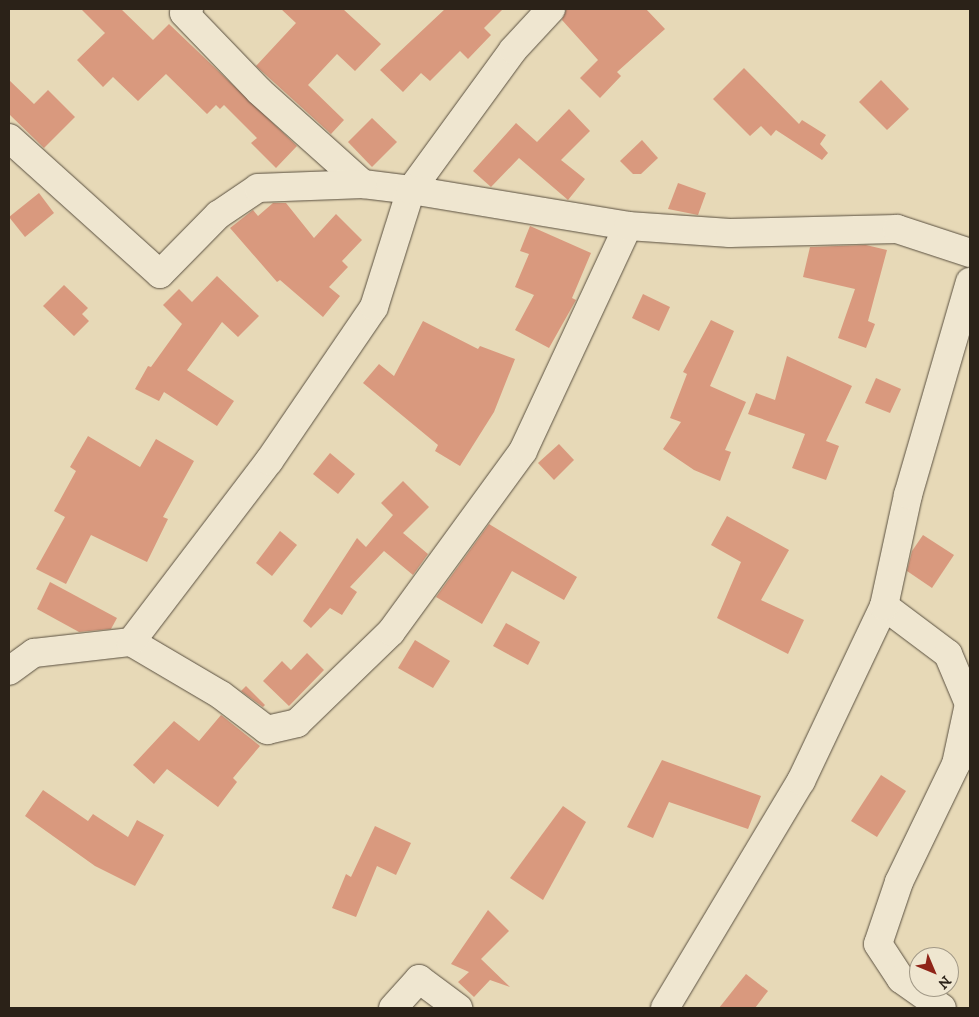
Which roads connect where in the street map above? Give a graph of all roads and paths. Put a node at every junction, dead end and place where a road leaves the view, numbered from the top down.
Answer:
1 (189, 9) edge
2 (552, 9) edge
3 (9, 138) edge
4 (363, 184) junction
5 (411, 190) junction
6 (628, 226) junction
7 (970, 253) edge
8 (970, 282) edge
9 (884, 606) junction
10 (131, 642) junction
11 (9, 671) edge
12 (393, 1008) edge
13 (458, 1008) edge
14 (665, 1008) edge
15 (942, 1008) edge

1 - 4 street
2 - 5 street
3 - 4 street
4 - 5 street
5 - 6 street
5 - 10 street
6 - 7 street
6 - 10 street
8 - 9 street
9 - 14 street
9 - 15 street
10 - 11 street
12 - 13 street

